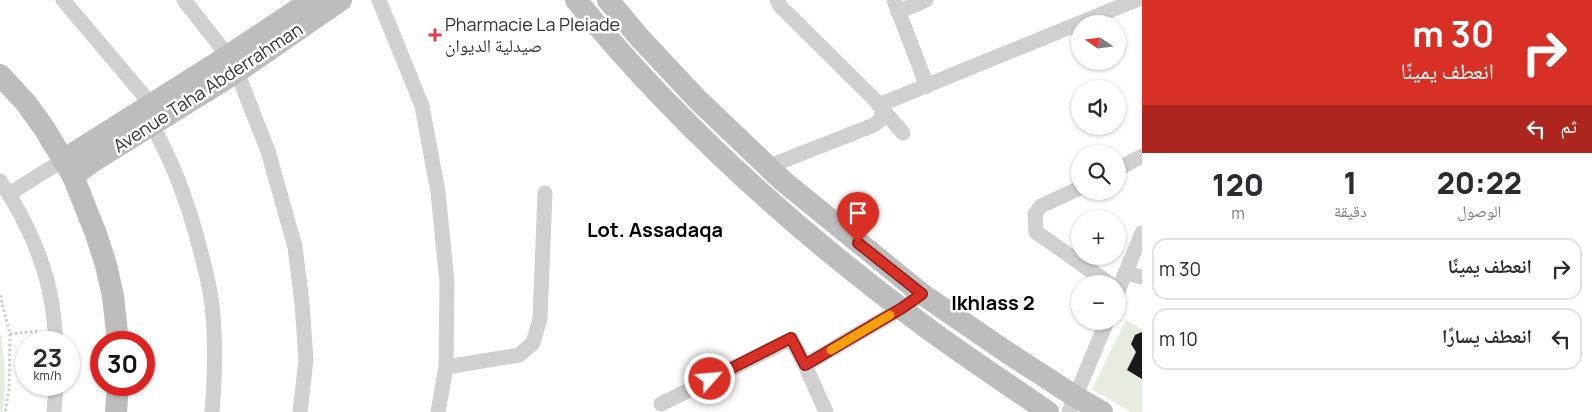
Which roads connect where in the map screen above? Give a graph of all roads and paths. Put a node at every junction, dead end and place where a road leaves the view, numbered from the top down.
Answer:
1 (63, 0) edge
2 (184, 0) edge
3 (312, 0) edge
4 (342, 0) edge
5 (379, 0) edge
6 (576, 0) edge
7 (608, 0) edge
8 (777, 0) edge
9 (926, 0) edge
10 (1136, 0) edge
11 (896, 6) edge
12 (232, 64) junction
13 (0, 75) edge
14 (926, 86) junction
15 (881, 108) junction
16 (152, 115) junction
17 (903, 133) dead end
18 (1142, 156) edge
19 (1126, 165) edge
20 (767, 167) junction
21 (68, 168) junction
22 (4, 188) edge
23 (1071, 192) edge
24 (545, 193) dead end
25 (1142, 232) edge
26 (1125, 273) joint
27 (1097, 275) edge
28 (1142, 277) edge
29 (922, 294) junction
30 (0, 295) edge
31 (902, 308) junction
32 (1103, 330) edge
33 (55, 331) edge
34 (117, 331) edge
35 (10, 334) junction
36 (15, 334) edge
37 (805, 365) junction
38 (446, 367) junction
39 (55, 396) edge
40 (117, 396) edge
41 (661, 404) dead end
42 (1072, 405) edge
43 (5, 412) edge
44 (54, 412) edge
45 (116, 412) edge
46 (212, 412) edge
47 (300, 412) edge
48 (438, 412) edge
49 (826, 412) edge
50 (1048, 412) edge
51 (1102, 412) edge

1 - 16 street
2 - 12 street
3 - 12 street, Avenue Taha Abderrahman
4 - 12 street, Avenue Taha Abderrahman
5 - 38 street
6 - 31 street
7 - 20 street
8 - 15 street
9 - 11 street
10 - 14 street
11 - 14 street
12 - 16 street, Avenue Taha Abderrahman
12 - 47 street
13 - 21 street
14 - 15 street
15 - 17 street
15 - 20 street
16 - 21 street, Avenue Taha Abderrahman
16 - 46 street
18 - 19 street
20 - 29 street
21 - 22 street
21 - 34 street
22 - 33 street
23 - 27 street
24 - 38 street
25 - 26 street
26 - 28 street
29 - 31 street
29 - 42 street
30 - 35 path
31 - 37 street
31 - 50 street
32 - 42 street
35 - 36 path
35 - 43 path
37 - 41 street
37 - 49 street
38 - 48 street
39 - 44 street
40 - 45 street
42 - 51 street

